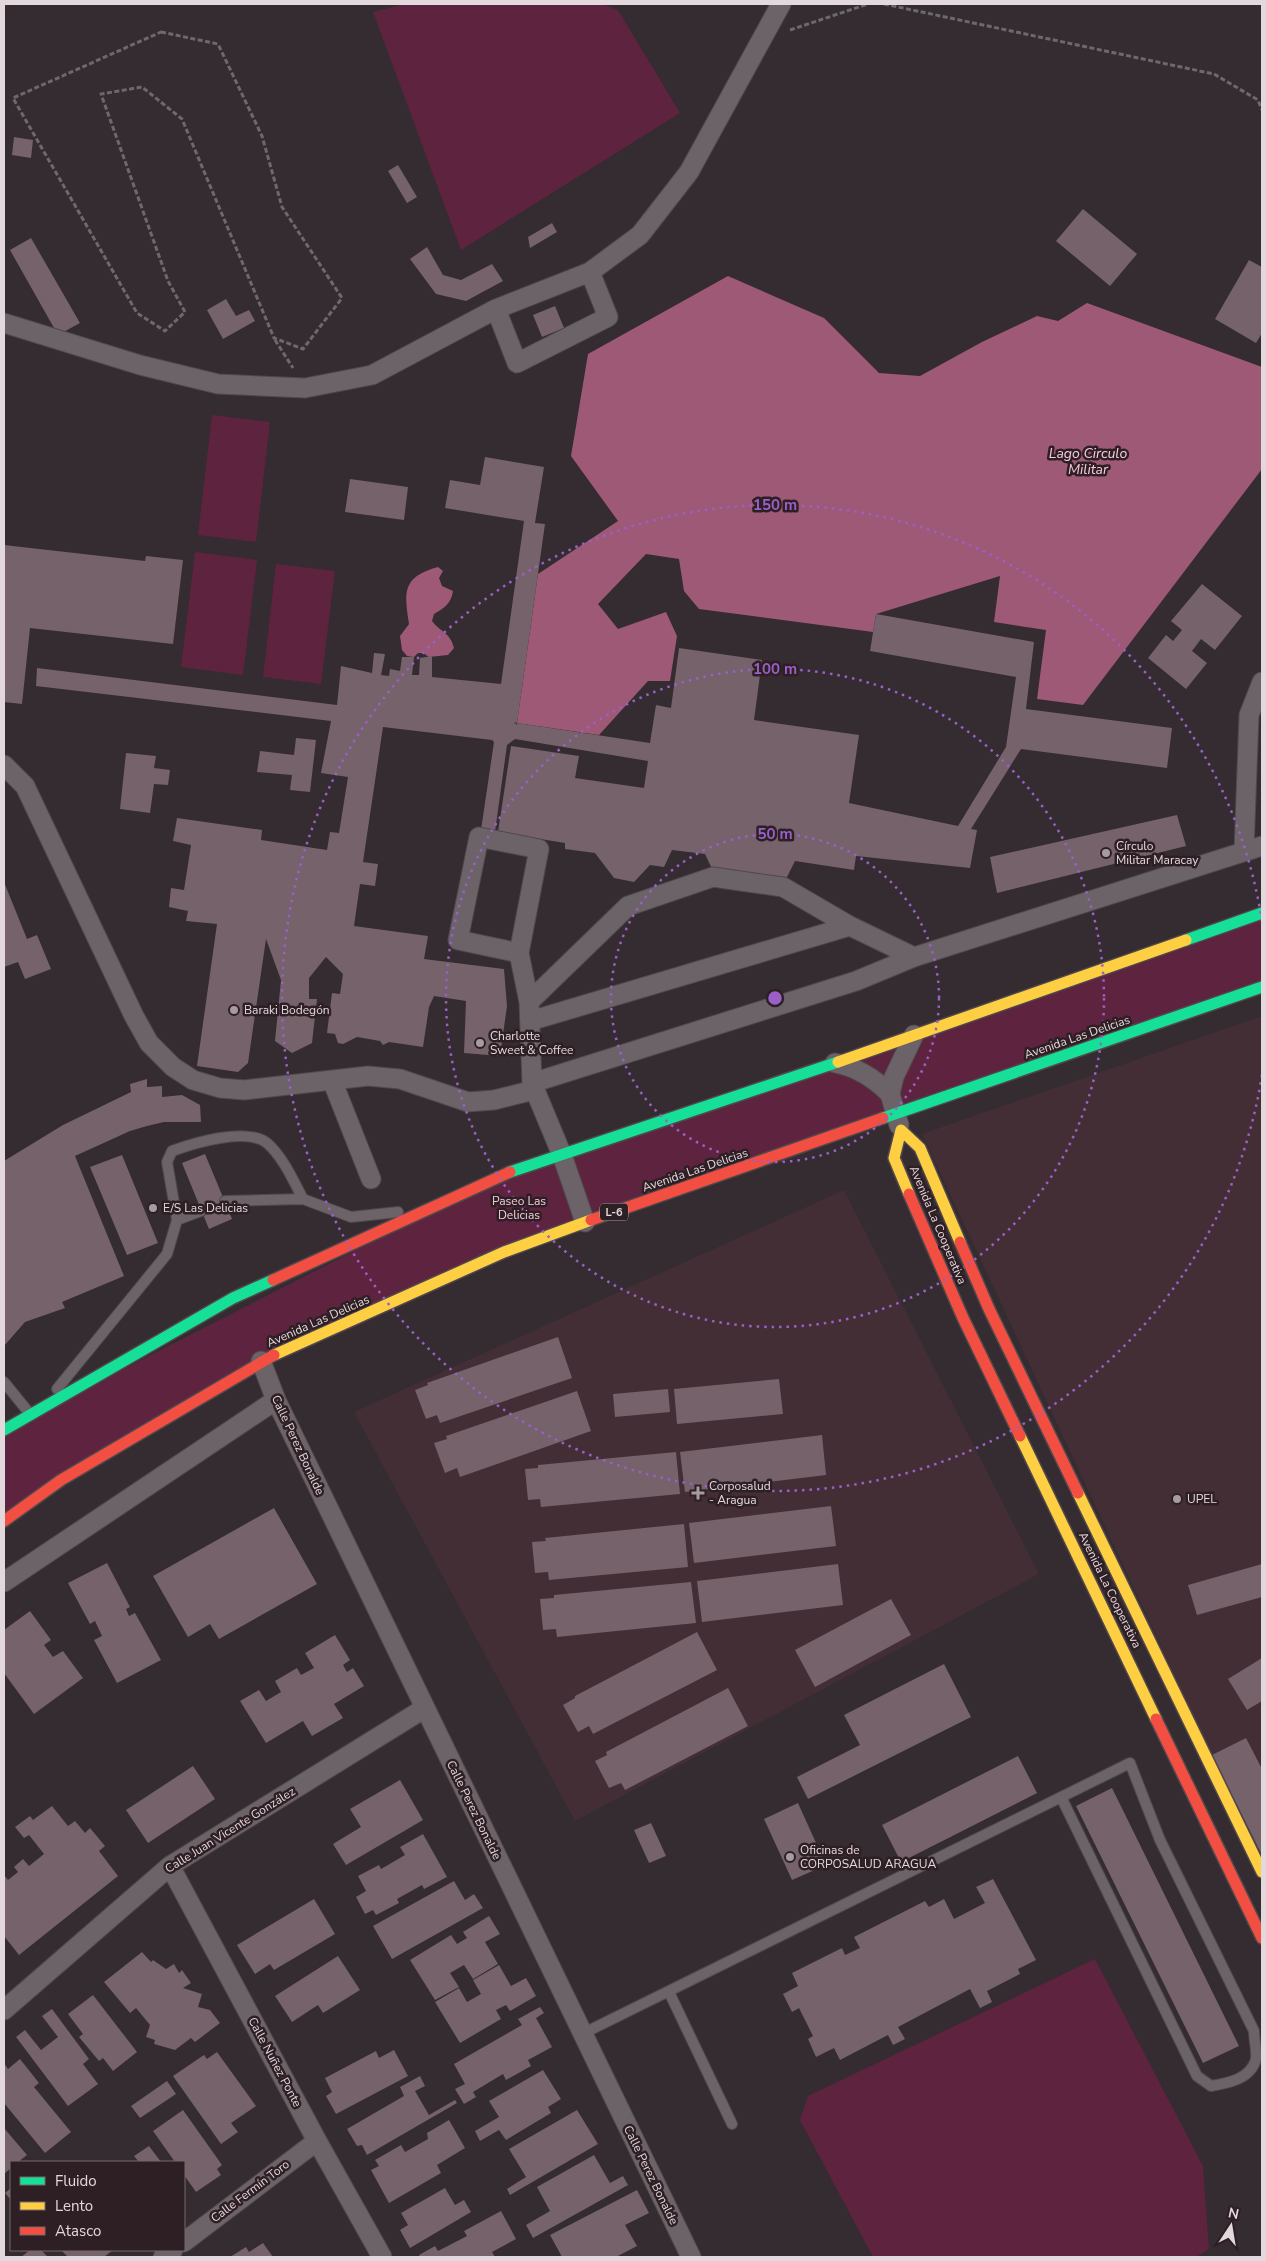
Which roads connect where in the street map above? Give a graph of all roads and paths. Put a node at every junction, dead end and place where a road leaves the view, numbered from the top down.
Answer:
1 (781, 4) edge
2 (868, 4) edge
3 (884, 4) edge
4 (761, 40) junction
5 (1262, 110) edge
6 (590, 272) junction
7 (496, 309) junction
8 (4, 323) edge
9 (274, 338) junction
10 (305, 388) junction
11 (1262, 682) edge
12 (4, 765) edge
13 (1262, 846) edge
14 (1244, 851) junction
15 (1262, 913) edge
16 (850, 926) junction
17 (520, 953) junction
18 (914, 957) junction
19 (1262, 986) edge
20 (529, 1002) junction
21 (530, 1021) junction
22 (914, 1035) junction
23 (835, 1063) junction
24 (332, 1080) junction
25 (533, 1086) junction
26 (890, 1094) junction
27 (898, 1123) junction
28 (562, 1154) junction
29 (371, 1179) dead end
30 (303, 1198) junction
31 (225, 1201) dead end
32 (429, 1209) junction
33 (201, 1211) dead end
34 (177, 1220) junction
35 (585, 1222) junction
36 (261, 1361) junction
37 (4, 1382) edge
38 (276, 1400) junction
39 (35, 1412) junction
40 (4, 1430) edge
41 (4, 1521) edge
42 (4, 1582) edge
43 (424, 1708) junction
44 (1061, 1797) junction
45 (170, 1866) junction
46 (1262, 1872) edge
47 (1262, 1938) edge
48 (669, 1992) junction
49 (4, 2010) edge
50 (582, 2034) junction
51 (732, 2124) dead end
52 (317, 2141) junction
53 (185, 2241) edge
54 (382, 2257) edge
55 (691, 2257) edge

1 - 4 street
2 - 4 path
3 - 5 path
4 - 6 street
6 - 7 street
6 - 7 street
7 - 10 street
8 - 10 street
9 - 9 path
9 - 10 path
11 - 14 street
12 - 24 street
13 - 14 street
14 - 18 street
15 - 22 main road
16 - 18 street
16 - 20 street
16 - 21 street
17 - 17 street
17 - 20 street
18 - 25 street
19 - 27 main road, Avenida Las Delicias / L-6
20 - 21 street
21 - 25 street
22 - 23 main road
22 - 26 street
23 - 26 street
23 - 28 main road
24 - 25 street
24 - 29 street
25 - 28 street
26 - 27 street
27 - 35 main road, Avenida Las Delicias / L-6
27 - 46 main road, Avenida La Cooperativa
27 - 47 main road, Avenida La Cooperativa
28 - 32 main road
28 - 35 street
30 - 31 lane
30 - 32 lane
30 - 34 lane
32 - 39 main road
33 - 34 lane
34 - 39 lane
35 - 36 main road, Avenida Las Delicias / L-6
36 - 38 street, Calle Perez Bonalde
36 - 41 main road, Avenida Las Delicias / L-6
37 - 39 lane
38 - 42 street
38 - 43 street, Calle Perez Bonalde
39 - 40 main road
43 - 45 street, Calle Juan Vicente González
43 - 50 street, Calle Perez Bonalde
44 - 44 lane
44 - 48 lane
45 - 49 street, Calle Juan Vicente González
45 - 52 street, Calle Nuñez Ponte
48 - 50 lane
48 - 51 lane
50 - 55 street, Calle Perez Bonalde
52 - 53 street, Calle Fermín Toro
52 - 54 street, Calle Nuñez Ponte

